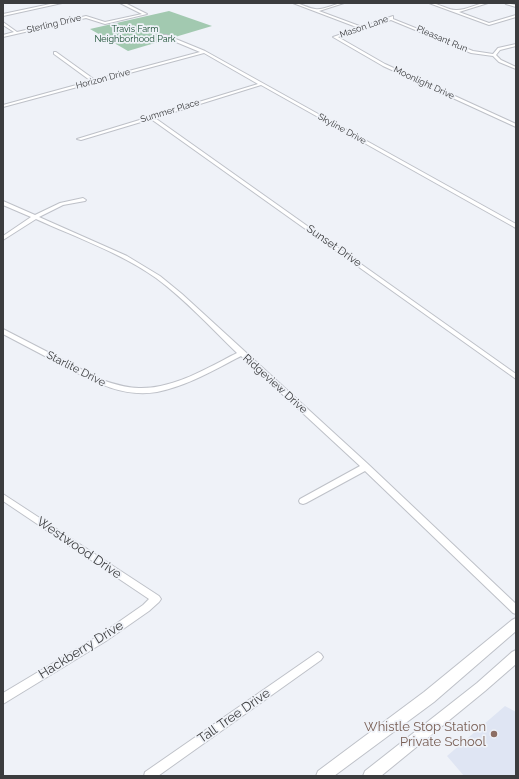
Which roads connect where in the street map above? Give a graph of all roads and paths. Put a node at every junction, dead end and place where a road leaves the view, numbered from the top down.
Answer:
1 (37, 3) edge
2 (60, 3) edge
3 (122, 3) edge
4 (294, 3) edge
5 (342, 3) edge
6 (431, 3) edge
7 (486, 3) edge
8 (508, 3) edge
9 (516, 6) edge
10 (43, 7) junction
11 (316, 11) junction
12 (455, 12) junction
13 (3, 15) edge
14 (516, 16) edge
15 (392, 18) joint
16 (3, 23) edge
17 (361, 28) junction
18 (17, 33) junction
19 (3, 36) edge
20 (165, 36) dead end
21 (335, 37) joint
22 (516, 45) edge
23 (204, 52) junction
24 (55, 53) dead end
25 (494, 55) junction
26 (516, 68) edge
27 (94, 81) junction
28 (261, 84) junction
29 (3, 106) edge
30 (151, 117) junction
31 (516, 126) edge
32 (80, 139) dead end
33 (83, 200) dead end
34 (3, 203) edge
35 (35, 218) junction
36 (516, 226) edge
37 (3, 238) edge
38 (3, 331) edge
39 (242, 353) junction
40 (516, 377) edge
41 (366, 467) junction
42 (3, 497) edge
43 (304, 501) dead end
44 (156, 599) joint
45 (516, 610) edge
46 (516, 624) edge
47 (516, 656) edge
48 (318, 657) dead end
49 (3, 699) edge
50 (377, 774) edge
51 (149, 776) edge
52 (323, 776) edge

1 - 10 street
2 - 10 street
3 - 18 street, Sterling Drive
4 - 11 street
5 - 11 street
6 - 12 street
7 - 12 street
8 - 9 street
10 - 13 street
11 - 17 street
12 - 14 street
15 - 17 street, Mason Lane
15 - 25 street, Pleasant Run
16 - 18 street
17 - 21 street, Mason Lane
18 - 19 street, Sterling Drive
20 - 23 street, Skyline Drive
21 - 31 street, Moonlight Drive
22 - 25 street
23 - 27 street, Horizon Drive
23 - 28 street, Skyline Drive
24 - 27 street
25 - 26 street
27 - 29 street, Horizon Drive
28 - 30 street, Summer Place
28 - 36 street, Skyline Drive
30 - 32 street, Summer Place
30 - 40 street, Sunset Drive
33 - 35 street
34 - 35 street, Ridgeview Drive
35 - 37 street
35 - 39 street, Ridgeview Drive
38 - 39 street, Starlite Drive
39 - 41 street, Ridgeview Drive
41 - 43 street
41 - 45 street, Ridgeview Drive
42 - 44 street, Westwood Drive
44 - 49 street, Hackberry Drive
46 - 52 main road
47 - 50 main road
48 - 51 street, Tall Tree Drive

